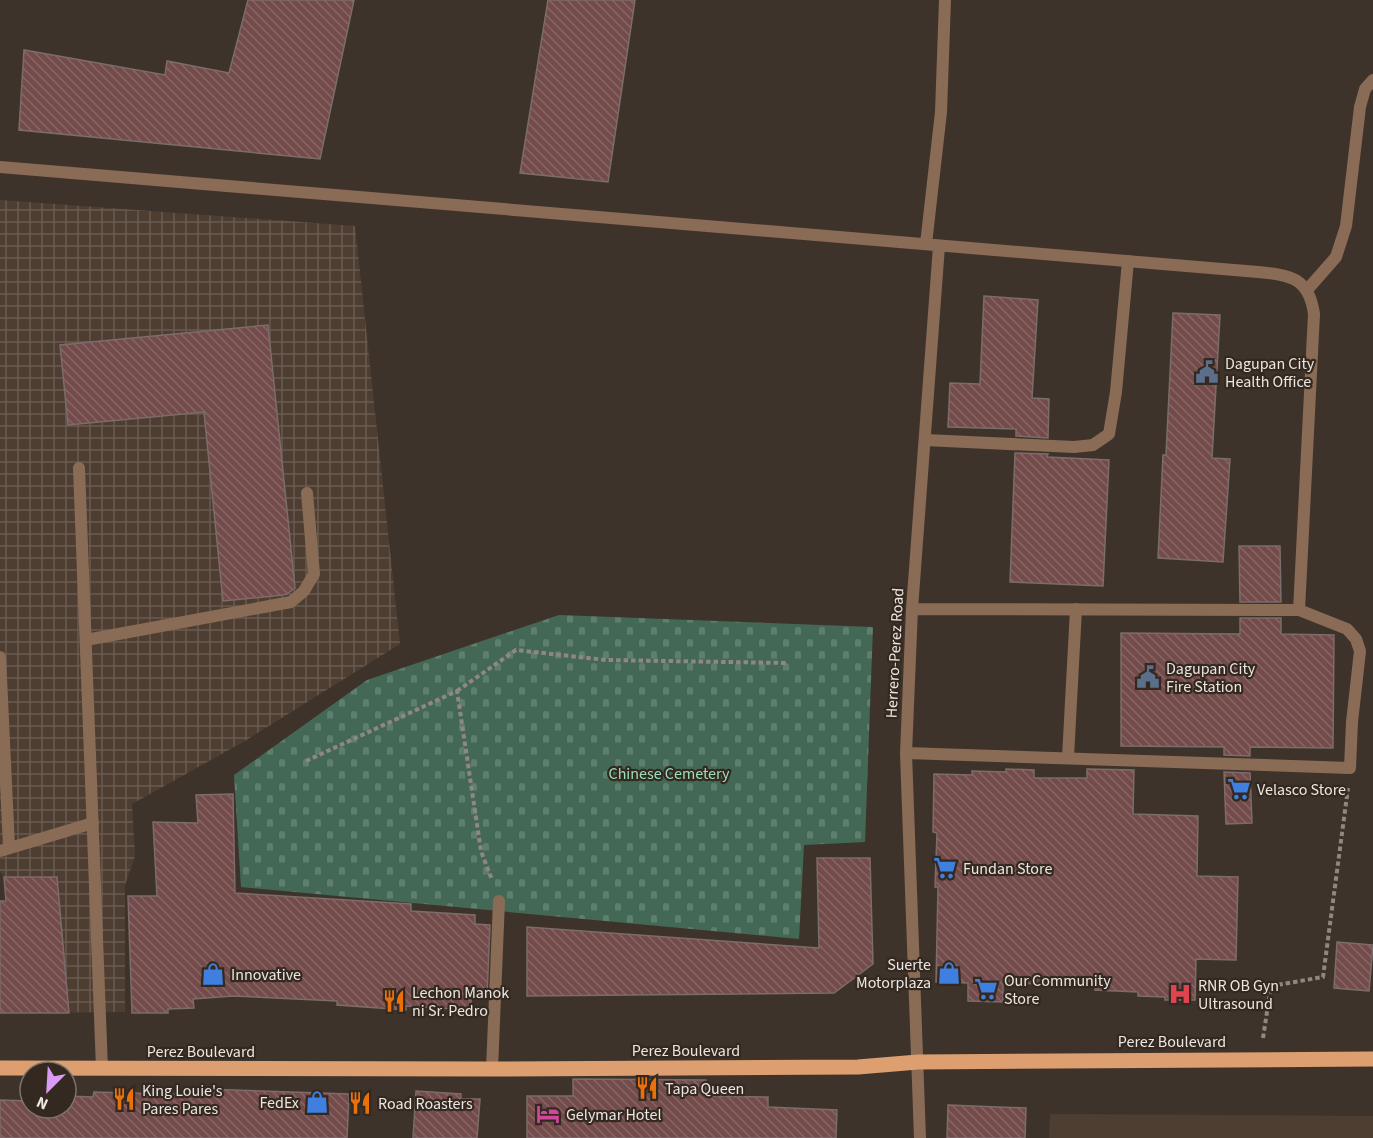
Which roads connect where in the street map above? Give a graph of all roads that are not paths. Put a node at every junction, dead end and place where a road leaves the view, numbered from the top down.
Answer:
1 (945, 0) edge
2 (1373, 81) edge
3 (0, 167) edge
4 (926, 244) junction
5 (939, 246) junction
6 (1128, 261) junction
7 (1307, 290) junction
8 (925, 440) junction
9 (79, 468) dead end
10 (307, 494) dead end
11 (912, 609) junction
12 (1076, 609) junction
13 (1299, 610) junction
14 (86, 640) junction
15 (0, 657) edge
16 (906, 753) junction
17 (1068, 757) junction
18 (93, 823) junction
19 (5, 849) edge
20 (499, 900) road end
21 (1373, 1059) edge
22 (918, 1062) junction
23 (0, 1068) edge
24 (102, 1069) junction
25 (492, 1069) junction
26 (920, 1138) edge

1 - 4 street
2 - 7 street
3 - 4 street
4 - 5 street
5 - 6 street
5 - 8 street, Herrero-Perez Road
6 - 7 street
6 - 8 street
7 - 13 street
8 - 11 street, Herrero-Perez Road
9 - 14 street
10 - 14 street
11 - 12 street
11 - 16 street, Herrero-Perez Road
12 - 13 street
12 - 17 street
13 - 17 street
14 - 18 street
15 - 19 street
16 - 17 street
16 - 22 street, Herrero-Perez Road
18 - 19 street
18 - 24 street
20 - 25 street
21 - 22 main road, Perez Boulevard
22 - 25 main road, Perez Boulevard
22 - 26 street, Herrero-Perez Road
23 - 24 main road, Perez Boulevard
24 - 25 main road, Perez Boulevard

